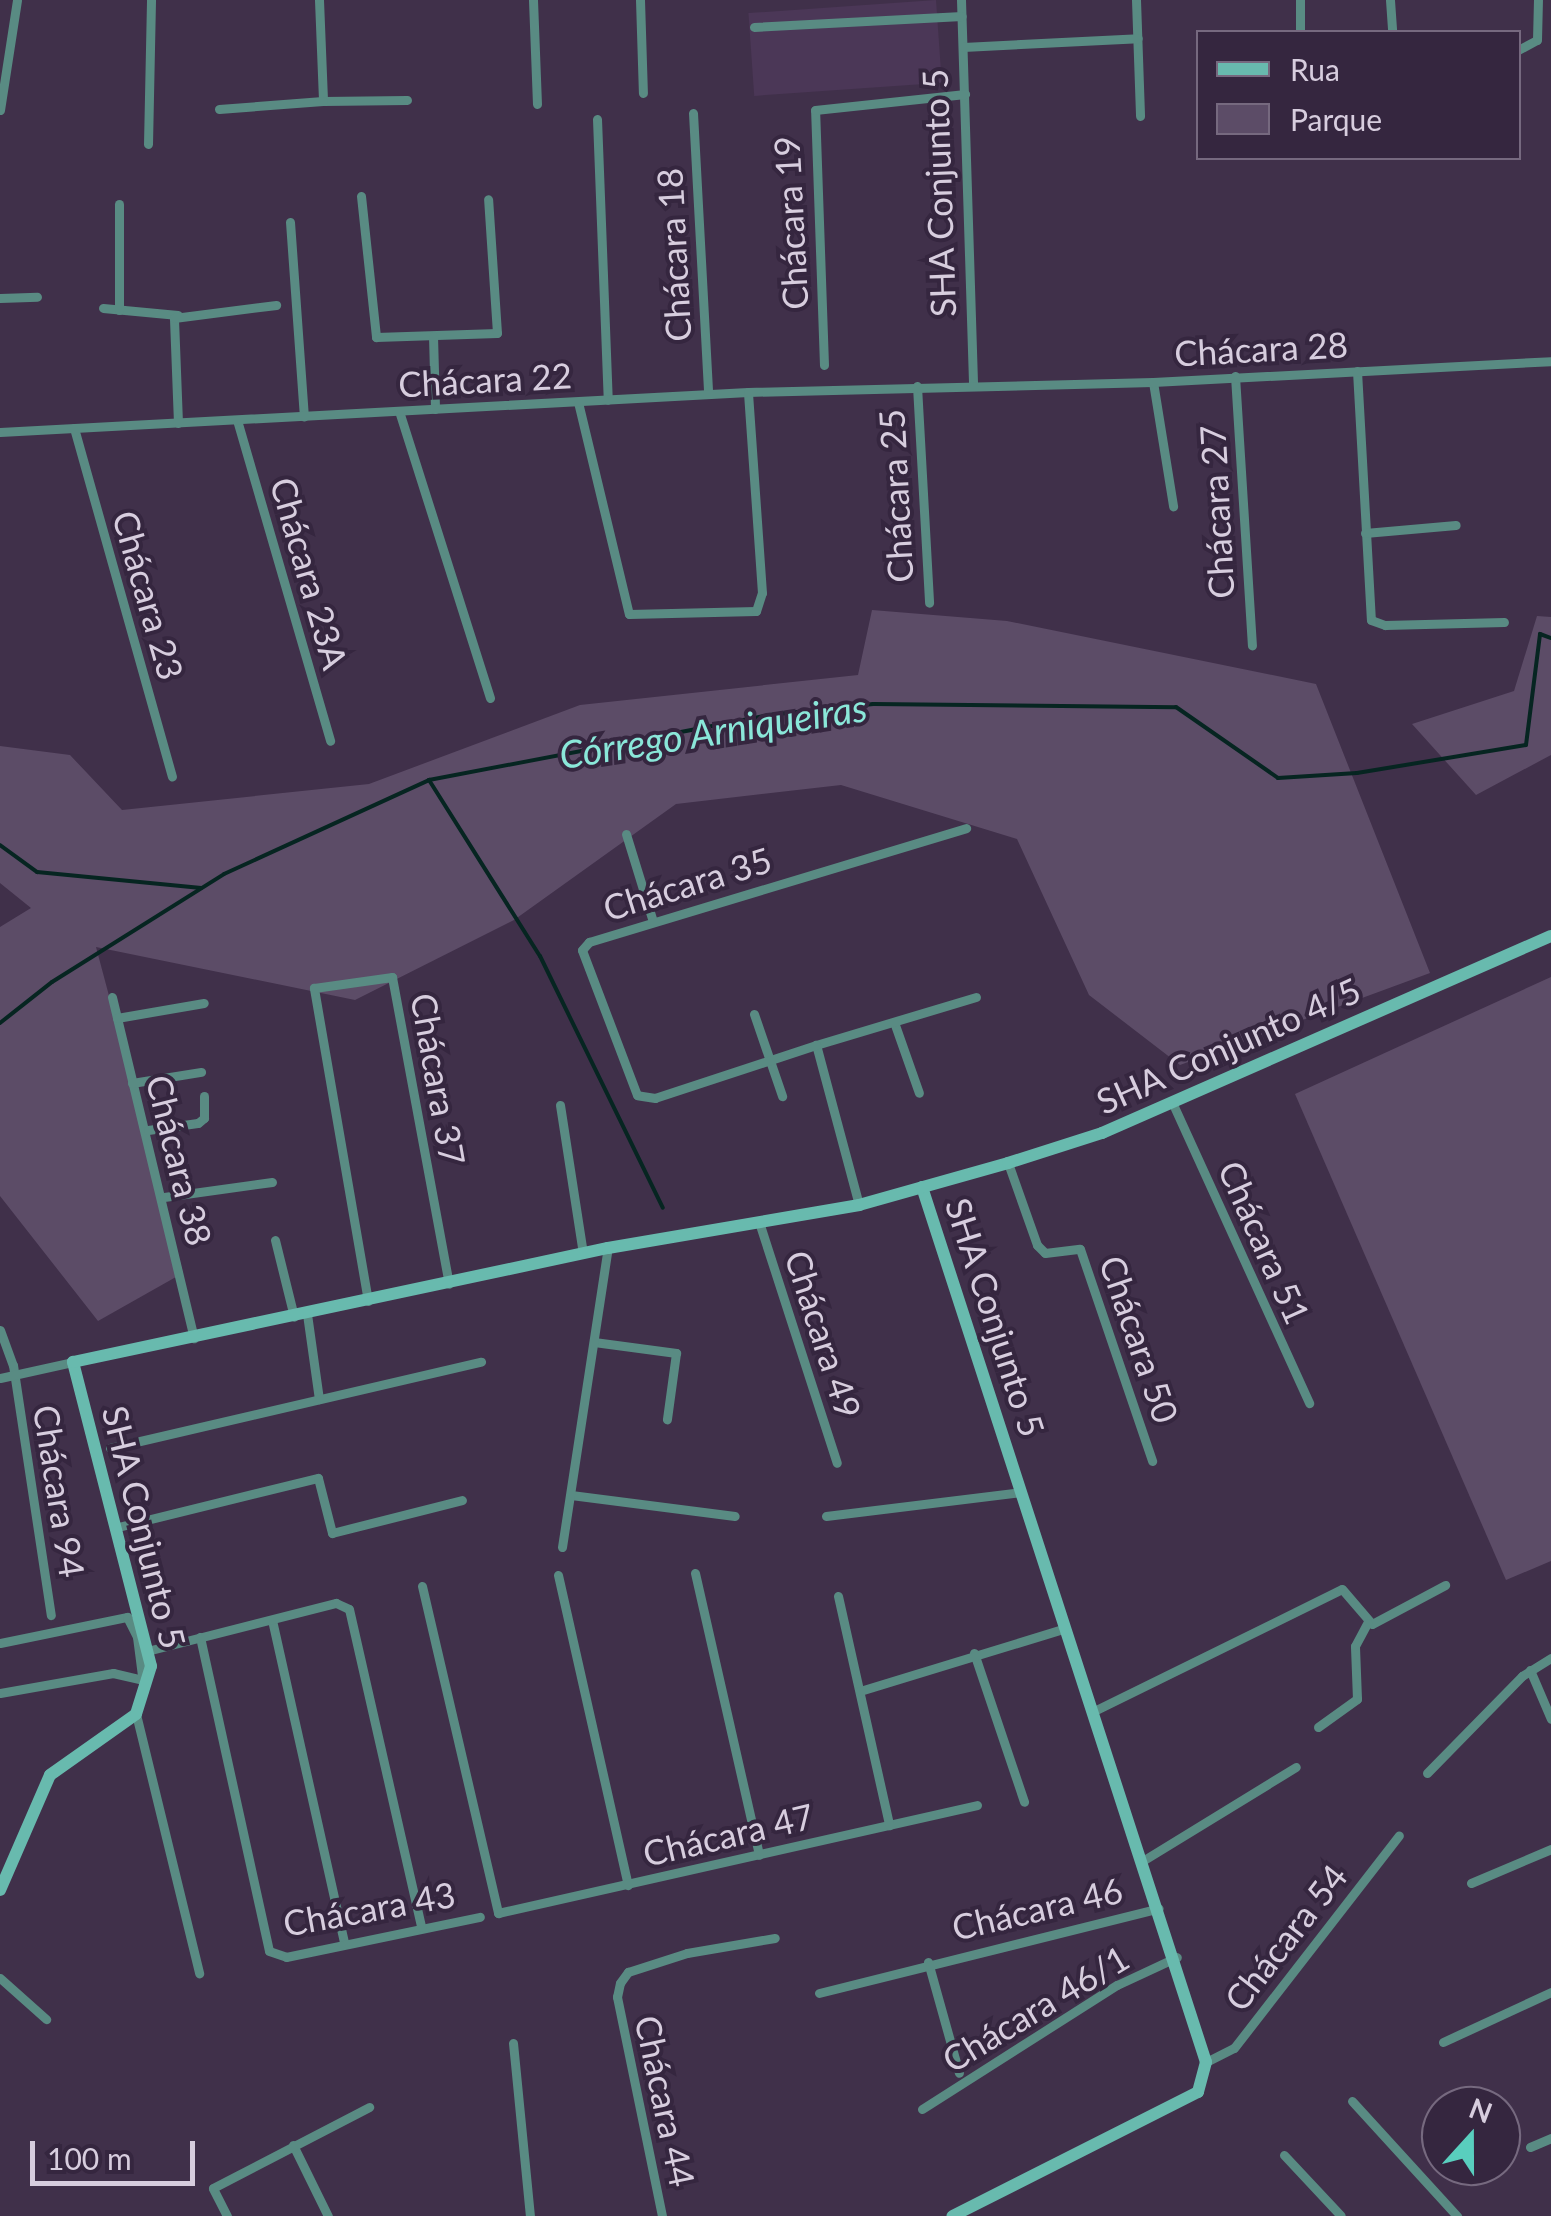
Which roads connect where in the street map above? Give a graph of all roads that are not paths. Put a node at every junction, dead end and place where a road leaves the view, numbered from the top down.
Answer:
1 (17, 0) edge
2 (151, 0) edge
3 (319, 0) edge
4 (533, 0) edge
5 (640, 0) edge
6 (961, 0) edge
7 (1136, 0) edge
8 (1300, 0) edge
9 (1390, 0) edge
10 (1538, 0) edge
11 (962, 16) junction
12 (754, 26) dead end
13 (1300, 30) edge
14 (1392, 30) edge
15 (1138, 38) junction
16 (963, 47) junction
17 (1521, 48) edge
18 (644, 93) dead end
19 (965, 94) junction
20 (407, 100) dead end
21 (323, 101) junction
22 (537, 104) dead end
23 (0, 110) edge
24 (219, 110) dead end
25 (693, 113) dead end
26 (1140, 116) dead end
27 (597, 119) dead end
28 (148, 144) dead end
29 (360, 196) dead end
30 (488, 198) dead end
31 (119, 204) dead end
32 (290, 222) dead end
33 (36, 297) dead end
34 (0, 298) edge
35 (276, 305) dead end
36 (103, 308) dead end
37 (119, 310) junction
38 (178, 315) junction
39 (432, 336) junction
40 (1551, 361) edge
41 (824, 366) dead end
42 (1357, 370) junction
43 (1235, 376) junction
44 (1153, 382) junction
45 (974, 384) junction
46 (917, 386) junction
47 (748, 392) junction
48 (708, 394) junction
49 (608, 400) junction
50 (578, 402) junction
51 (435, 409) junction
52 (399, 411) junction
53 (304, 416) junction
54 (237, 420) junction
55 (178, 423) junction
56 (74, 428) junction
57 (0, 432) edge
58 (1173, 506) dead end
59 (1456, 526) dead end
60 (1365, 534) junction
61 (929, 603) dead end
62 (1504, 622) dead end
63 (1252, 645) dead end
64 (490, 698) dead end
65 (330, 741) dead end
66 (172, 778) dead end
67 (966, 828) dead end
68 (626, 834) dead end
69 (653, 922) junction
70 (1551, 936) edge
71 (976, 996) dead end
72 (112, 997) dead end
73 (204, 1003) dead end
74 (754, 1014) dead end
75 (116, 1018) junction
76 (894, 1022) junction
77 (816, 1046) junction
78 (769, 1060) junction
79 (200, 1072) dead end
80 (132, 1083) junction
81 (919, 1094) dead end
82 (204, 1096) dead end
83 (782, 1096) dead end
84 (1172, 1102) junction
85 (560, 1104) dead end
86 (148, 1130) junction
87 (1008, 1163) junction
88 (272, 1182) dead end
89 (922, 1187) junction
90 (164, 1197) junction
91 (858, 1206) junction
92 (759, 1222) junction
93 (275, 1240) dead end
94 (608, 1248) junction
95 (584, 1253) junction
96 (449, 1284) junction
97 (368, 1301) junction
98 (300, 1315) junction
99 (0, 1330) edge
100 (194, 1338) junction
101 (594, 1342) junction
102 (74, 1362) junction
103 (481, 1362) dead end
104 (13, 1375) junction
105 (0, 1378) edge
106 (319, 1399) junction
107 (1308, 1403) dead end
108 (667, 1419) dead end
109 (110, 1448) dead end
110 (1152, 1461) dead end
111 (836, 1463) dead end
112 (1021, 1492) junction
113 (571, 1495) junction
114 (462, 1500) dead end
115 (735, 1516) dead end
116 (826, 1516) dead end
117 (118, 1527) junction
118 (562, 1546) dead end
119 (694, 1573) dead end
120 (558, 1575) dead end
121 (1445, 1585) dead end
122 (422, 1586) dead end
123 (838, 1596) dead end
124 (51, 1615) dead end
125 (272, 1620) junction
126 (1367, 1624) junction
127 (1066, 1628) junction
128 (200, 1637) junction
129 (0, 1643) edge
130 (151, 1650) junction
131 (974, 1653) junction
132 (1551, 1658) edge
133 (1530, 1670) junction
134 (143, 1686) junction
135 (860, 1691) junction
136 (0, 1693) edge
137 (1094, 1712) junction
138 (136, 1714) junction
139 (1551, 1719) edge
140 (1318, 1726) dead end
141 (1296, 1767) dead end
142 (1427, 1773) dead end
143 (1024, 1802) dead end
144 (977, 1805) dead end
145 (889, 1826) junction
146 (1399, 1834) dead end
147 (1551, 1848) edge
148 (759, 1855) junction
149 (1144, 1860) junction
150 (1471, 1883) dead end
151 (628, 1886) junction
152 (0, 1890) edge
153 (1159, 1908) junction
154 (480, 1917) dead end
155 (421, 1928) junction
156 (776, 1938) dead end
157 (344, 1943) junction
158 (1177, 1957) junction
159 (928, 1962) junction
160 (200, 1973) dead end
161 (0, 1978) edge
162 (1551, 1992) edge
163 (820, 1994) dead end
164 (46, 2018) dead end
165 (1442, 2042) dead end
166 (514, 2043) dead end
167 (1206, 2062) junction
168 (959, 2073) dead end
169 (1352, 2101) dead end
170 (369, 2107) dead end
171 (922, 2109) dead end
172 (1551, 2138) edge
173 (292, 2145) junction
174 (1530, 2147) dead end
175 (1284, 2154) dead end
176 (226, 2216) edge
177 (328, 2216) edge
178 (530, 2216) edge
179 (662, 2216) edge
180 (952, 2216) edge
181 (1341, 2216) edge
182 (1458, 2216) edge

1 - 23 street
2 - 28 street
3 - 21 street
4 - 22 street
5 - 18 street
6 - 11 street, SHA Conjunto 5
7 - 15 street
8 - 13 street
9 - 14 street
10 - 17 street
11 - 12 street
11 - 16 street, SHA Conjunto 5
15 - 16 street
15 - 26 street
16 - 19 street, SHA Conjunto 5
19 - 41 street, Chácara 19
19 - 45 street, SHA Conjunto 5
20 - 21 street
21 - 24 street
25 - 48 street, Chácara 18
27 - 49 street, Chácara 18
29 - 39 street
30 - 39 street
31 - 37 street
32 - 53 street
33 - 34 street
35 - 38 street
36 - 37 street
37 - 38 street
38 - 55 street
39 - 51 street
40 - 42 street, Chácara 28
42 - 43 street, Chácara 28
42 - 60 street
43 - 44 street, Chácara 28
43 - 63 street, Chácara 27
44 - 45 street, Chácara 28
44 - 58 street
45 - 46 street, Chácara 22
46 - 47 street, Chácara 22
46 - 61 street, Chácara 25
47 - 48 street, Chácara 22
47 - 50 street
48 - 49 street, Chácara 22
49 - 50 street, Chácara 22
50 - 51 street, Chácara 22
51 - 52 street, Chácara 22
52 - 53 street, Chácara 22
52 - 64 street
53 - 54 street, Chácara 22
54 - 55 street, Chácara 22
54 - 65 street, Chácara 23A
55 - 56 street, Chácara 22
56 - 57 street, Chácara 22
56 - 66 street, Chácara 23
59 - 60 street
60 - 62 street
67 - 69 street, Chácara 35
68 - 69 street
69 - 78 street, Chácara 35
70 - 84 street, SHA Conjunto 4/5
71 - 76 street, Chácara 35
72 - 75 street, Chácara 38
73 - 75 street
74 - 78 street
75 - 80 street, Chácara 38
76 - 77 street, Chácara 35
76 - 81 street
77 - 78 street, Chácara 35
77 - 91 street
78 - 83 street
79 - 80 street
80 - 86 street, Chácara 38
82 - 86 street
84 - 87 street, SHA Conjunto 4/5
84 - 107 street, Chácara 51
85 - 95 street
86 - 90 street, Chácara 38
87 - 89 street, SHA Conjunto 4/5
87 - 110 street, Chácara 50
88 - 90 street
89 - 91 street, SHA Conjunto 5
89 - 112 street, SHA Conjunto 5
90 - 100 street, Chácara 38
91 - 92 street, SHA Conjunto 5
92 - 94 street, SHA Conjunto 5
92 - 111 street, Chácara 49
93 - 98 street
94 - 95 street, SHA Conjunto 5
94 - 101 street
95 - 96 street, SHA Conjunto 5
96 - 97 street, SHA Conjunto 5
96 - 97 street, Chácara 37
97 - 98 street, SHA Conjunto 5
98 - 100 street, SHA Conjunto 5
98 - 106 street
99 - 104 street, Chácara 94
100 - 102 street, SHA Conjunto 5
101 - 108 street
101 - 113 street
102 - 104 street, SHA Conjunto 5
102 - 117 street, SHA Conjunto 5
103 - 106 street
104 - 105 street, SHA Conjunto 5
104 - 124 street, Chácara 94
106 - 109 street
112 - 116 street
112 - 127 street, SHA Conjunto 5
113 - 115 street
113 - 118 street
114 - 117 street
117 - 130 street, SHA Conjunto 5
119 - 148 street
120 - 151 street
121 - 126 street
122 - 151 street, Chácara 47
123 - 135 street
125 - 128 street
125 - 155 street
125 - 157 street
126 - 137 street
126 - 140 street
127 - 131 street
127 - 137 street, SHA Conjunto 5
128 - 130 street
128 - 157 street, Chácara 43
129 - 134 street
130 - 134 street, SHA Conjunto 5
131 - 135 street
131 - 143 street
132 - 133 street
133 - 139 street
133 - 142 street
134 - 136 street
134 - 138 street, SHA Conjunto 5
135 - 145 street
137 - 149 street, SHA Conjunto 5
138 - 152 street
138 - 160 street
141 - 149 street
144 - 145 street, Chácara 47
145 - 148 street, Chácara 47
146 - 167 street, Chácara 54
147 - 150 street
148 - 151 street, Chácara 47
149 - 153 street, SHA Conjunto 5
153 - 158 street, SHA Conjunto 5
153 - 159 street, Chácara 46
154 - 155 street, Chácara 43
155 - 157 street, Chácara 43
156 - 179 street, Chácara 44
158 - 167 street, SHA Conjunto 5
158 - 171 street, Chácara 46/1
159 - 163 street, Chácara 46
159 - 168 street, Chácara 46
161 - 164 street
162 - 165 street
166 - 178 street
167 - 180 street
169 - 182 street
170 - 173 street
172 - 174 street
173 - 176 street
173 - 177 street
175 - 181 street

